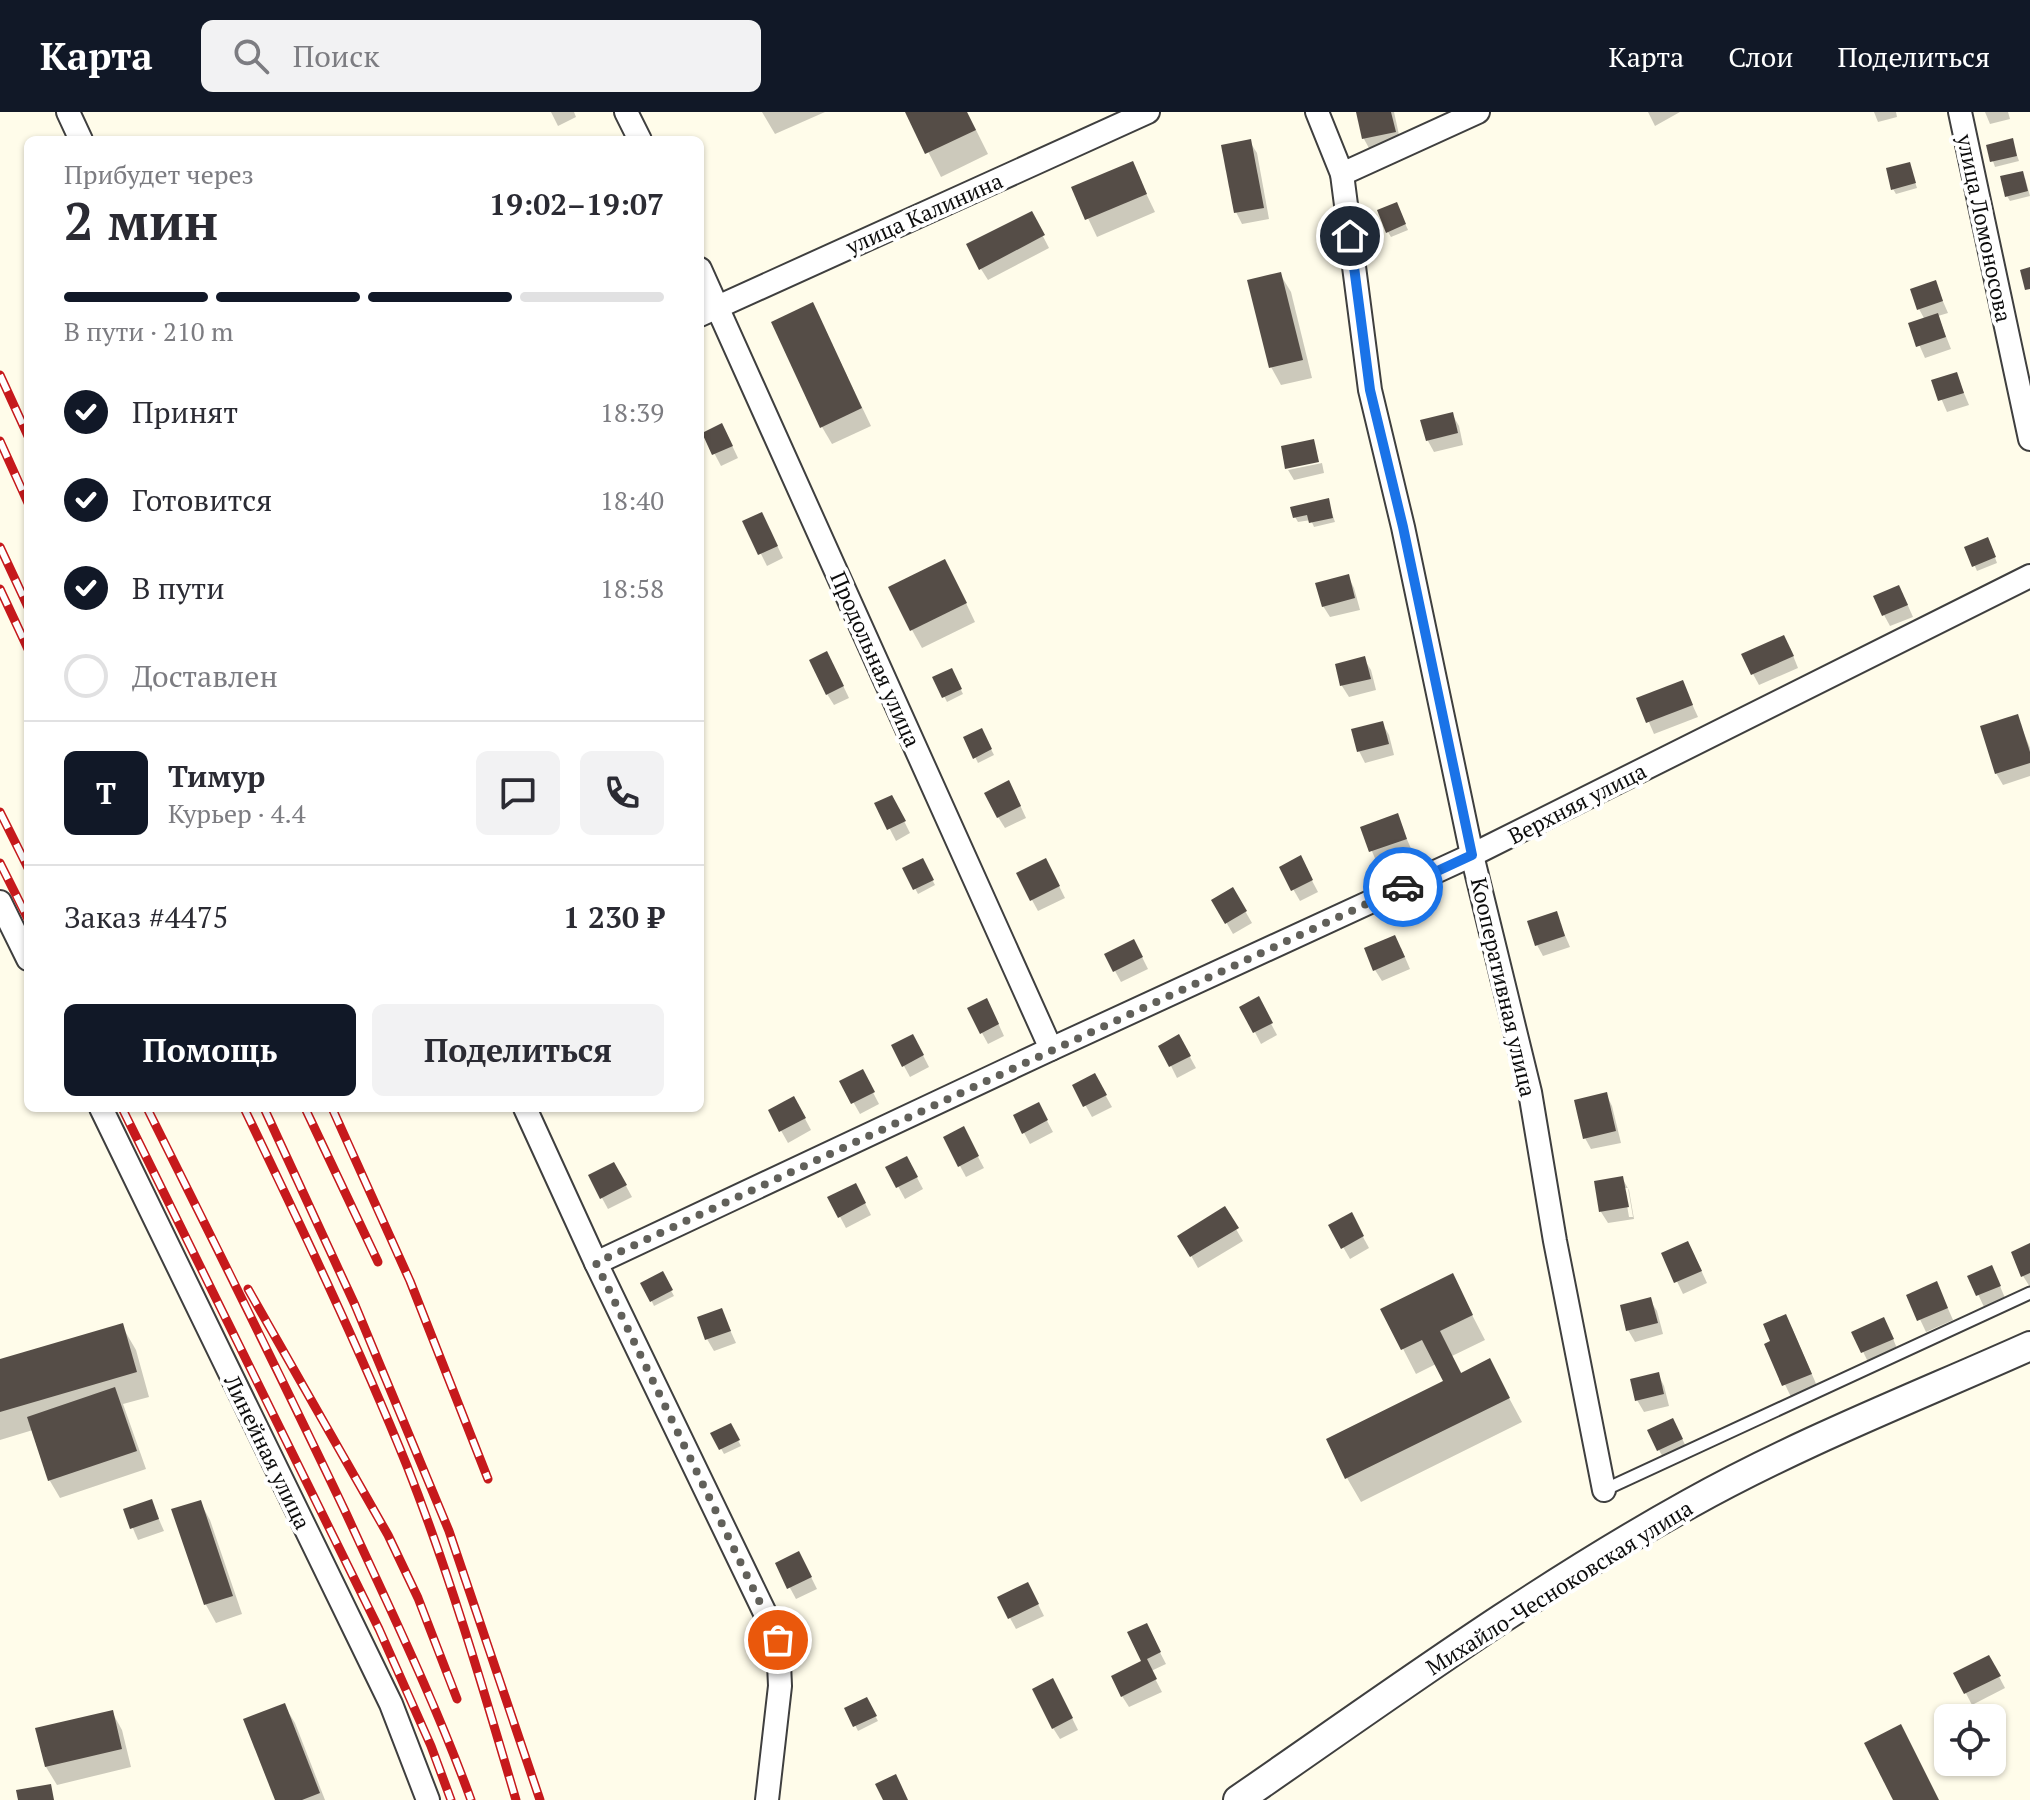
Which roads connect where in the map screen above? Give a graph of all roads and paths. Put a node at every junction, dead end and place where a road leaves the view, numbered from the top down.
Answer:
1 (68, 112) edge
2 (626, 112) edge
3 (1148, 112) edge
4 (1317, 112) edge
5 (1478, 112) edge
6 (1960, 112) edge
7 (79, 136) edge
8 (638, 136) edge
9 (1342, 174) junction
10 (704, 287) edge
11 (709, 310) edge
12 (2030, 439) edge
13 (2030, 576) edge
14 (1472, 855) junction
15 (0, 902) edge
16 (24, 951) edge
17 (1051, 1049) junction
18 (103, 1112) edge
19 (527, 1112) edge
20 (596, 1263) junction
21 (2030, 1293) edge
22 (2030, 1346) edge
23 (1604, 1490) joint
24 (428, 1800) edge
25 (767, 1800) edge
26 (1238, 1800) edge

1 - 7 street
2 - 8 street
3 - 11 street, улица Калинина
4 - 9 street, Кооперативная улица
5 - 9 street
6 - 12 street, улица Ломоносова
9 - 14 street, Кооперативная улица
10 - 11 street, Продольная улица
11 - 17 street, Продольная улица
13 - 14 street, Верхняя улица
14 - 17 street, Верхняя улица
14 - 23 street, Кооперативная улица
15 - 16 street
17 - 20 street, Верхняя улица
18 - 24 street, Линейная улица
19 - 20 street
20 - 25 street
21 - 23 lane
22 - 26 street, Михайло-Чесноковская улица

